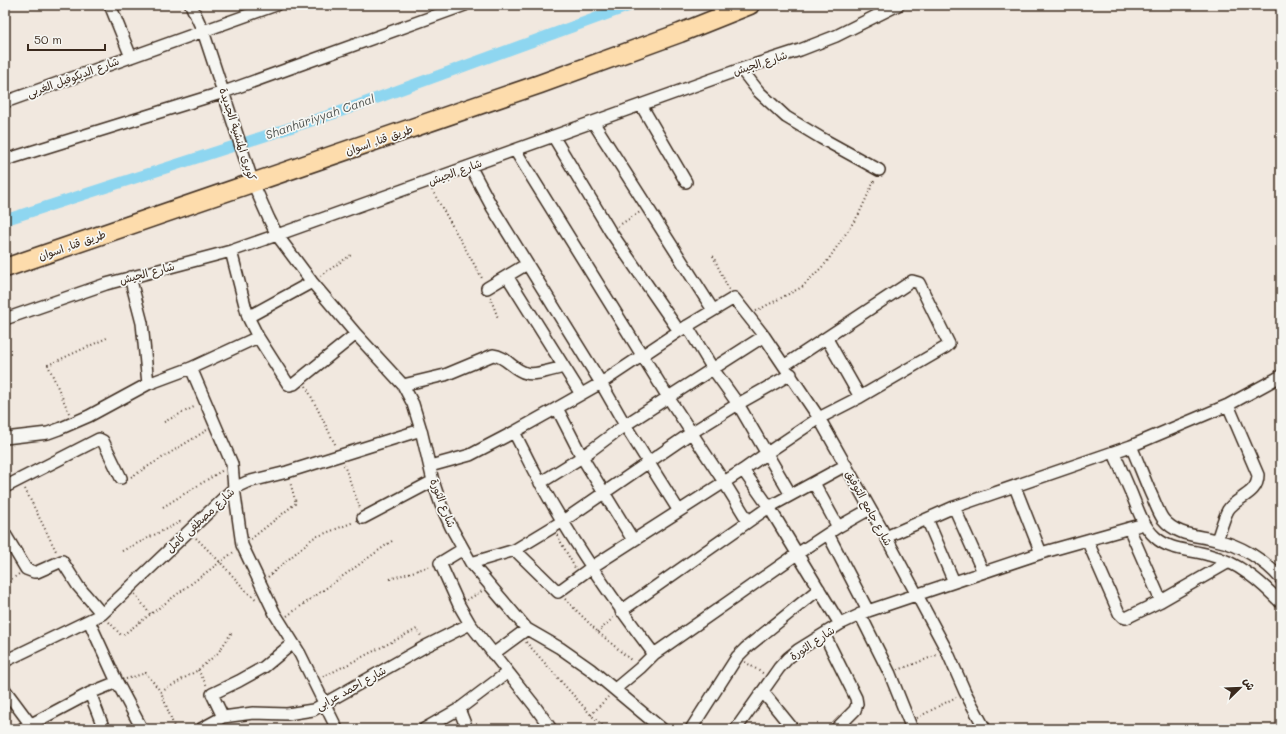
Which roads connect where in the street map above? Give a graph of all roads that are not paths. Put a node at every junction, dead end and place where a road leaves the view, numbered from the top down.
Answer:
1 (110, 5) edge
2 (191, 5) edge
3 (276, 5) edge
4 (465, 5) edge
5 (750, 5) edge
6 (898, 5) edge
7 (204, 35) junction
8 (131, 57) junction
9 (741, 69) junction
10 (224, 92) junction
11 (5, 102) edge
12 (641, 105) junction
13 (594, 122) junction
14 (553, 136) junction
15 (515, 150) junction
16 (5, 160) edge
17 (470, 166) junction
18 (879, 170) road end
19 (686, 182) dead end
20 (254, 183) junction
21 (277, 235) junction
22 (231, 251) junction
23 (527, 264) junction
24 (5, 268) edge
25 (507, 276) junction
26 (130, 277) junction
27 (312, 282) junction
28 (487, 288) road end
29 (713, 310) junction
30 (248, 317) junction
31 (5, 319) edge
32 (683, 328) junction
33 (356, 334) junction
34 (764, 336) junction
35 (258, 337) junction
36 (827, 338) junction
37 (642, 354) junction
38 (564, 367) junction
39 (191, 368) junction
40 (713, 369) junction
41 (788, 370) junction
42 (1281, 376) edge
43 (601, 383) junction
44 (148, 384) junction
45 (403, 385) junction
46 (581, 394) junction
47 (668, 397) junction
48 (860, 397) junction
49 (738, 404) junction
50 (1228, 405) junction
51 (558, 408) junction
52 (819, 418) junction
53 (625, 425) junction
54 (421, 430) junction
55 (514, 432) junction
56 (691, 433) junction
57 (5, 438) edge
58 (1131, 446) junction
59 (766, 452) junction
60 (1114, 453) junction
61 (582, 456) junction
62 (649, 461) junction
63 (846, 465) junction
64 (430, 466) junction
65 (743, 470) junction
66 (121, 478) road end
67 (433, 481) junction
68 (724, 482) junction
69 (540, 483) junction
70 (814, 483) junction
71 (5, 487) edge
72 (1015, 487) junction
73 (234, 488) junction
74 (604, 493) junction
75 (791, 495) junction
76 (769, 507) junction
77 (954, 507) junction
78 (870, 509) junction
79 (679, 511) junction
80 (363, 518) road end
81 (927, 519) junction
82 (748, 521) junction
83 (558, 524) junction
84 (1144, 524) junction
85 (838, 527) junction
86 (1129, 528) junction
87 (5, 534) edge
88 (828, 534) junction
89 (886, 537) junction
90 (632, 540) junction
91 (1087, 540) junction
92 (1217, 540) junction
93 (463, 549) junction
94 (515, 550) junction
95 (1041, 553) junction
96 (797, 554) junction
97 (1229, 562) junction
98 (471, 563) junction
99 (592, 567) junction
100 (983, 572) junction
101 (1281, 579) edge
102 (954, 582) junction
103 (819, 589) junction
104 (916, 594) junction
105 (1161, 601) junction
106 (1281, 603) edge
107 (621, 611) junction
108 (864, 613) junction
109 (102, 614) junction
110 (89, 621) junction
111 (470, 624) junction
112 (840, 624) junction
113 (523, 632) junction
114 (824, 634) junction
115 (293, 643) junction
116 (493, 654) junction
117 (654, 654) junction
118 (5, 661) edge
119 (508, 672) junction
120 (117, 682) junction
121 (615, 689) junction
122 (763, 692) junction
123 (7, 694) edge
124 (90, 694) junction
125 (325, 704) junction
126 (459, 709) junction
127 (223, 718) junction
128 (911, 726) edge
129 (29, 727) edge
130 (104, 729) edge
131 (142, 729) edge
132 (202, 729) edge
133 (337, 729) edge
134 (424, 729) edge
135 (467, 729) edge
136 (551, 729) edge
137 (662, 729) edge
138 (691, 729) edge
139 (736, 729) edge
140 (793, 729) edge
141 (836, 729) edge
142 (985, 729) edge

1 - 8 street
2 - 7 street, كوبرى المنشية الجديدة
3 - 7 street, شارع الديكوفيل الغربى
4 - 10 street
5 - 20 highway, طريق قنا, اسوان
6 - 9 street, شارع الجيش
7 - 8 street, شارع الديكوفيل الغربى
7 - 10 street, كوبرى المنشية الجديدة
8 - 11 street, شارع الديكوفيل الغربى
9 - 12 street, شارع الجيش
9 - 18 street
10 - 16 street
10 - 20 street, كوبرى المنشية الجديدة
12 - 13 street, شارع الجيش
12 - 19 street
13 - 14 street, شارع الجيش
13 - 29 street
14 - 15 street, شارع الجيش
14 - 32 street
15 - 17 street, شارع الجيش
15 - 37 street
17 - 21 street, شارع الجيش
17 - 23 street
20 - 21 street, كوبرى المنشية الجديدة
20 - 24 highway, طريق قنا, اسوان
21 - 22 street, شارع الجيش
21 - 27 street, شارع الثورة
22 - 26 street, شارع الجيش
22 - 30 street
23 - 25 street
23 - 43 street
25 - 28 street
25 - 38 street
26 - 31 street, شارع الجيش
26 - 44 street
27 - 30 street
27 - 33 street, شارع الثورة
29 - 32 street
29 - 34 street, شارع جامع التوفيق
30 - 35 street
32 - 37 street
32 - 40 street
33 - 35 street
33 - 45 street, شارع الثورة
34 - 40 street
34 - 41 street, شارع جامع التوفيق
35 - 39 street
36 - 41 street
36 - 48 street
36 - 48 street
37 - 43 street
37 - 47 street
38 - 45 street
38 - 46 street
39 - 44 street
39 - 73 street
40 - 47 street
40 - 49 street
41 - 49 street
41 - 52 street, شارع جامع التوفيق
42 - 50 street
43 - 46 street
43 - 53 street
44 - 57 street
45 - 54 street, شارع الثورة
46 - 51 street
47 - 53 street
47 - 56 street
48 - 52 street
49 - 56 street
49 - 59 street
50 - 58 street
50 - 92 street
51 - 55 street
51 - 61 street
52 - 59 street
52 - 63 street, شارع جامع التوفيق
53 - 61 street
53 - 62 street
54 - 64 street, شارع الثورة
54 - 73 street, شارع مصطفى كامل
55 - 64 street
55 - 69 street
56 - 62 street
56 - 68 street
58 - 60 street
58 - 92 street
59 - 65 street
59 - 75 street
60 - 72 street
60 - 84 street
61 - 69 street
61 - 74 street
62 - 74 street
62 - 79 street
63 - 70 street
63 - 78 street, شارع جامع التوفيق
64 - 67 street, شارع الثورة
65 - 68 street
65 - 76 street
66 - 71 street
67 - 80 street
67 - 93 street, شارع الثورة
68 - 79 street
68 - 82 street
69 - 83 street
70 - 75 street
70 - 85 street
72 - 77 street
72 - 95 street
73 - 109 street, شارع مصطفى كامل
73 - 115 street
74 - 83 street
74 - 90 street
75 - 76 street
76 - 82 street
76 - 96 street
77 - 81 street
77 - 100 street
78 - 85 street
78 - 89 street, شارع جامع التوفيق
79 - 90 street
81 - 89 street
81 - 102 street
82 - 107 street
83 - 94 street
83 - 99 street
84 - 86 street, شارع الثورة
84 - 97 street
85 - 88 street
86 - 91 street, شارع الثورة
86 - 105 street
87 - 109 street
88 - 96 street
88 - 108 street
89 - 104 street, شارع جامع التوفيق
90 - 99 street
91 - 95 street, شارع الثورة
91 - 105 street
92 - 101 street
93 - 98 street, شارع الثورة
93 - 111 street
94 - 98 street
94 - 99 street
95 - 100 street, شارع الثورة
96 - 103 street
96 - 117 street
97 - 105 street
97 - 106 street
98 - 113 street, شارع الثورة
99 - 107 street
100 - 102 street, شارع الثورة
102 - 104 street, شارع الثورة
103 - 112 street
103 - 138 street
104 - 108 street, شارع الثورة
104 - 142 street, شارع جامع التوفيق
107 - 117 street
108 - 112 street, شارع الثورة
108 - 128 street
109 - 110 street, شارع مصطفى كامل
110 - 118 street, شارع مصطفى كامل
110 - 120 street
111 - 116 street
111 - 125 street, شارع احمد عرابى
112 - 114 street, شارع الثورة
113 - 116 street
113 - 121 street, شارع الثورة
114 - 122 street, شارع الثورة
114 - 141 street
115 - 125 street
115 - 127 street
116 - 119 street
117 - 121 street
119 - 126 street
119 - 136 street
120 - 124 street
120 - 131 street
121 - 137 street, شارع الثورة
122 - 139 street, شارع الثورة
122 - 140 street
123 - 129 street
124 - 129 street
124 - 130 street
125 - 127 street, شارع احمد عرابى
125 - 133 street
126 - 134 street
126 - 135 street
127 - 132 street, شارع احمد عرابى

